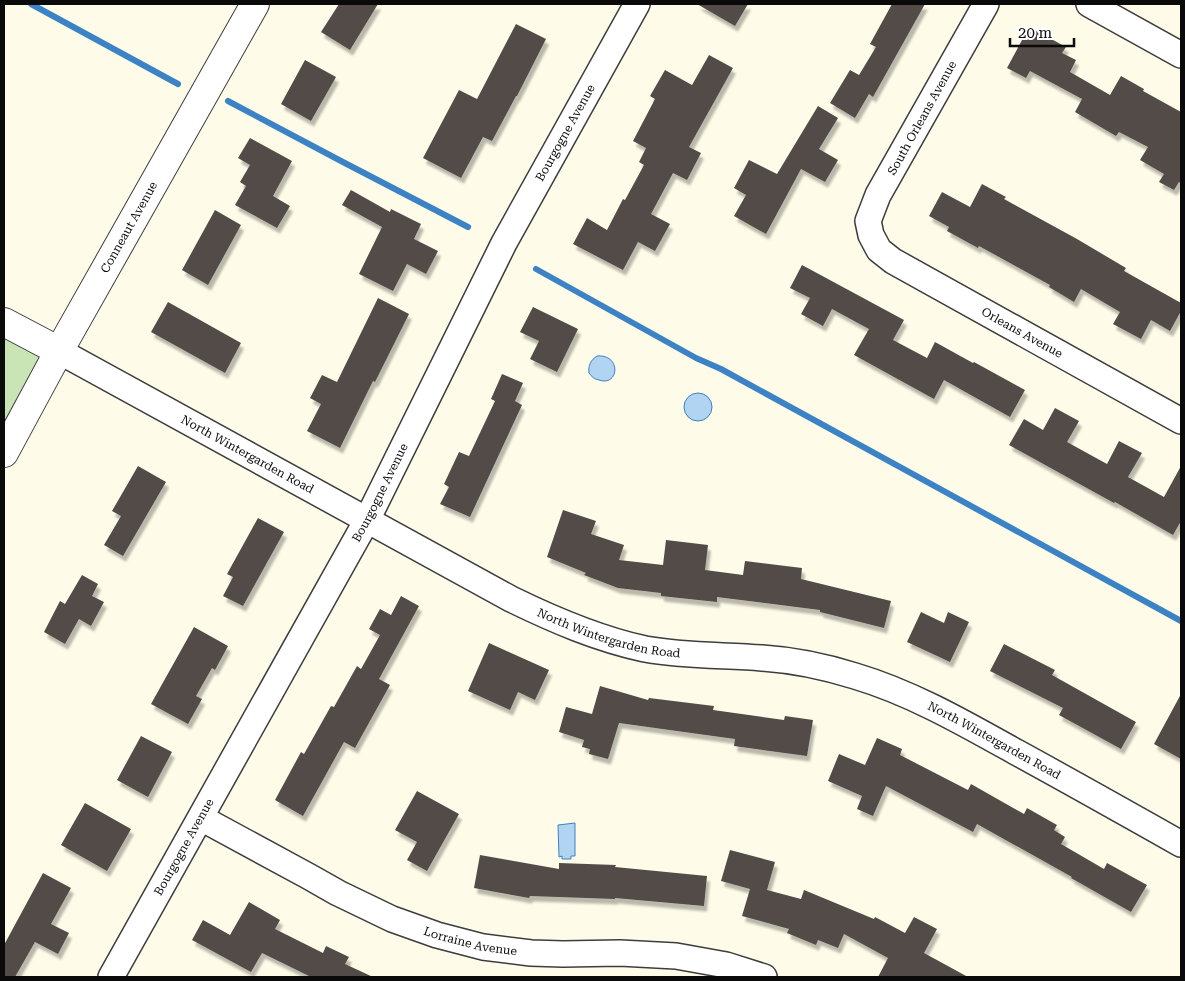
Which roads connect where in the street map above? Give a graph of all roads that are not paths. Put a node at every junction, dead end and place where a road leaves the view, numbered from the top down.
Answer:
1 (254, 4) edge
2 (637, 4) edge
3 (986, 4) edge
4 (1089, 4) edge
5 (1181, 55) edge
6 (871, 235) joint
7 (4, 322) edge
8 (60, 351) junction
9 (1181, 421) edge
10 (4, 453) edge
11 (367, 520) junction
12 (201, 818) junction
13 (1181, 844) edge
14 (112, 977) edge
15 (764, 977) edge

1 - 8 street, Conneaut Avenue
2 - 11 street, Bourgogne Avenue
3 - 6 street, South Orleans Avenue
4 - 5 street
6 - 9 street, Orleans Avenue
7 - 8 street
8 - 10 street, Conneaut Avenue
8 - 11 street, North Wintergarden Road
11 - 12 street, Bourgogne Avenue
11 - 13 street, North Wintergarden Road
12 - 14 street, Bourgogne Avenue
12 - 15 street, Lorraine Avenue

